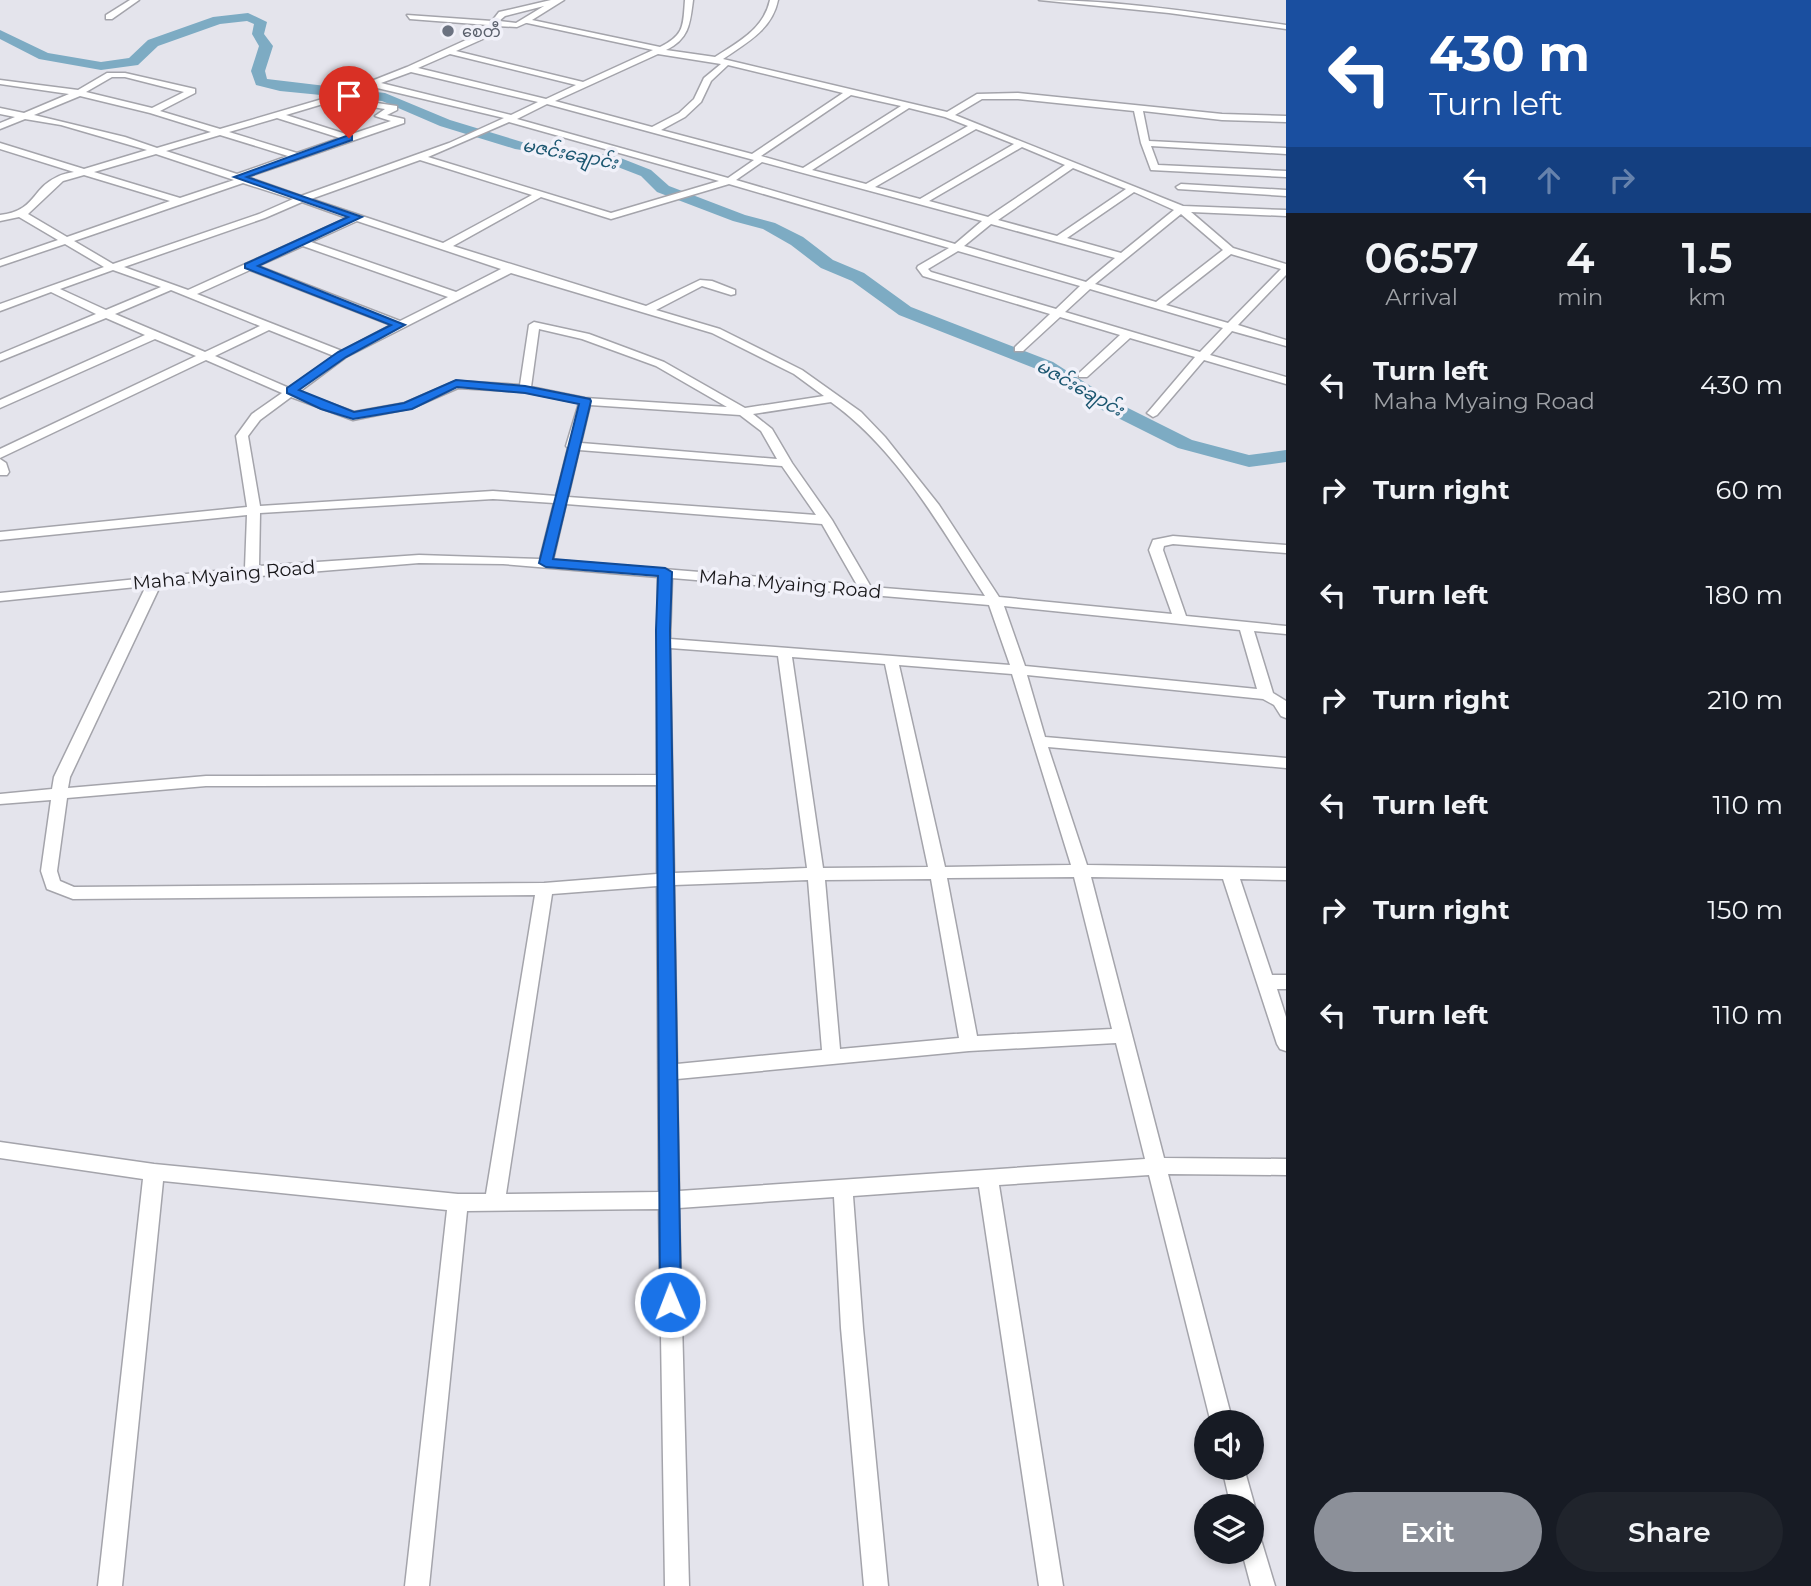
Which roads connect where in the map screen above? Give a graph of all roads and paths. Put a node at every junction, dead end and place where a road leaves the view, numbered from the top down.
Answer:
1 (135, 0) edge
2 (689, 0) edge
3 (774, 0) edge
4 (1043, 0) edge
5 (1165, 0) edge
6 (557, 1) edge
7 (1169, 11) junction
8 (410, 17) dead end
9 (109, 18) dead end
10 (527, 21) junction
11 (496, 23) junction
12 (1286, 27) edge
13 (658, 50) junction
14 (445, 51) junction
15 (721, 62) junction
16 (410, 69) junction
17 (0, 82) edge
18 (373, 84) junction
19 (585, 85) junction
20 (849, 92) junction
21 (79, 93) junction
22 (336, 98) junction
23 (548, 102) junction
24 (907, 106) junction
25 (1138, 108) junction
26 (0, 111) edge
27 (153, 111) junction
28 (25, 115) junction
29 (276, 115) junction
30 (948, 116) junction
31 (512, 119) junction
32 (1286, 119) edge
33 (0, 126) edge
34 (975, 126) junction
35 (654, 130) junction
36 (216, 131) junction
37 (349, 138) junction
38 (1144, 143) junction
39 (1021, 144) junction
40 (0, 146) edge
41 (155, 151) junction
42 (1286, 151) edge
43 (296, 156) junction
44 (417, 156) junction
45 (757, 158) junction
46 (1072, 164) junction
47 (804, 171) junction
48 (88, 172) junction
49 (1286, 174) edge
50 (242, 178) junction
51 (729, 181) junction
52 (1158, 183) junction
53 (1181, 187) dead end
54 (866, 188) junction
55 (1133, 188) junction
56 (1286, 193) edge
57 (538, 195) junction
58 (299, 200) junction
59 (179, 201) junction
60 (921, 202) junction
61 (1181, 209) junction
62 (1286, 213) edge
63 (25, 217) junction
64 (357, 217) junction
65 (0, 218) edge
66 (989, 221) junction
67 (0, 229) edge
68 (1059, 240) junction
69 (64, 241) junction
70 (302, 242) junction
71 (446, 246) junction
72 (956, 248) junction
73 (1229, 250) junction
74 (1124, 257) junction
75 (0, 262) edge
76 (249, 266) junction
77 (112, 267) junction
78 (510, 268) junction
79 (1286, 268) edge
80 (1087, 286) junction
81 (170, 287) junction
82 (52, 288) junction
83 (731, 292) dead end
84 (188, 294) junction
85 (456, 296) junction
86 (1158, 306) junction
87 (0, 308) edge
88 (645, 310) junction
89 (1059, 313) junction
90 (105, 314) junction
91 (400, 325) junction
92 (269, 326) junction
93 (1230, 327) junction
94 (1129, 333) junction
95 (154, 335) junction
96 (1286, 343) edge
97 (1019, 349) dead end
98 (342, 355) junction
99 (1203, 355) junction
100 (205, 357) junction
101 (0, 358) edge
102 (1083, 375) dead end
103 (1286, 381) edge
104 (525, 389) junction
105 (291, 390) junction
106 (834, 398) junction
107 (585, 401) junction
108 (0, 404) edge
109 (743, 412) junction
110 (1153, 413) dead end
111 (572, 446) junction
112 (0, 454) edge
113 (786, 464) junction
114 (560, 498) junction
115 (254, 510) junction
116 (825, 520) junction
117 (0, 536) edge
118 (1286, 549) edge
119 (546, 563) junction
120 (252, 571) junction
121 (665, 572) junction
122 (156, 580) junction
123 (866, 590) junction
124 (0, 597) edge
125 (995, 601) junction
126 (1181, 621) junction
127 (1246, 626) junction
128 (1286, 630) edge
129 (664, 643) junction
130 (784, 651) junction
131 (891, 660) junction
132 (1018, 670) junction
133 (1266, 695) junction
134 (1286, 713) edge
135 (1039, 741) junction
136 (1286, 763) edge
137 (666, 780) junction
138 (62, 793) junction
139 (0, 799) edge
140 (1081, 871) junction
141 (938, 873) junction
142 (816, 874) junction
143 (1286, 874) edge
144 (1230, 875) junction
145 (665, 879) junction
146 (544, 888) junction
147 (1266, 982) junction
148 (1286, 982) edge
149 (1124, 1035) junction
150 (969, 1044) junction
151 (1286, 1044) edge
152 (832, 1057) junction
153 (668, 1072) junction
154 (0, 1150) edge
155 (1157, 1166) junction
156 (1286, 1167) edge
157 (154, 1172) junction
158 (988, 1178) junction
159 (843, 1188) junction
160 (668, 1200) junction
161 (495, 1202) junction
162 (457, 1203) junction
163 (1219, 1410) edge
164 (1257, 1564) edge
165 (110, 1586) edge
166 (417, 1586) edge
167 (677, 1586) edge
168 (876, 1586) edge
169 (1051, 1586) edge
170 (1263, 1586) edge

1 - 9 street
2 - 13 street
3 - 15 street
4 - 7 street
5 - 7 street
6 - 10 street
6 - 11 street
7 - 12 street
8 - 11 street
10 - 11 street
10 - 13 street
11 - 14 street
13 - 15 street
13 - 19 street
14 - 16 street
14 - 19 street
15 - 20 street
15 - 35 street
16 - 18 street
16 - 23 street
17 - 21 street
18 - 22 street
18 - 31 street
19 - 23 street
20 - 24 street
20 - 45 street
21 - 27 street
21 - 27 street
21 - 28 street
22 - 29 street
22 - 37 street
23 - 31 street
23 - 35 street
24 - 30 street
24 - 47 street
25 - 30 street
25 - 32 street
25 - 38 street
26 - 28 street
27 - 36 street
28 - 33 street
28 - 41 street
29 - 36 street
29 - 37 street
30 - 34 street
31 - 44 street
31 - 51 street
34 - 39 street
34 - 54 street
35 - 45 street
36 - 41 street
36 - 43 street
37 - 43 street
38 - 42 street
38 - 52 street
39 - 46 street
39 - 60 street
40 - 48 street
41 - 48 street
41 - 50 street
43 - 50 street
44 - 57 street
44 - 58 street
45 - 47 street
45 - 51 street
46 - 55 street
46 - 66 street
47 - 54 street
48 - 59 street
48 - 63 street
49 - 52 street
50 - 58 street
50 - 59 street
51 - 57 street
51 - 72 street
52 - 55 street
52 - 61 street
53 - 56 street
54 - 60 street
55 - 68 street
57 - 71 street
58 - 64 street
58 - 77 street
59 - 69 street
60 - 66 street
61 - 62 street
61 - 73 street
61 - 74 street
63 - 65 street
63 - 67 street
63 - 69 street
64 - 70 street
64 - 71 street
66 - 68 street
66 - 72 street
68 - 74 street
69 - 75 street
69 - 77 street
70 - 76 street
70 - 85 street
71 - 78 street
72 - 80 street
72 - 89 street
73 - 79 street
73 - 86 street
74 - 80 street
76 - 84 street
76 - 91 street
77 - 81 street
77 - 82 street
78 - 85 street
78 - 88 street
79 - 93 street
80 - 86 street
80 - 89 street
81 - 84 street
81 - 90 street
82 - 87 street
82 - 90 street
83 - 88 street
84 - 92 street
85 - 91 street
86 - 93 street
88 - 106 street
89 - 94 street
89 - 97 street
90 - 95 street
90 - 101 street
91 - 98 street
92 - 98 street
92 - 100 street
93 - 96 street
93 - 99 street
94 - 99 street
94 - 102 street
95 - 100 street
95 - 108 street
98 - 105 street
99 - 103 street
99 - 110 street
100 - 105 street
100 - 112 street
104 - 105 street
104 - 107 street
104 - 109 street
105 - 115 street
106 - 109 street
106 - 125 street
107 - 109 street
107 - 111 street
109 - 113 street
111 - 113 street
111 - 114 street
113 - 116 street
114 - 115 street
114 - 116 street
114 - 119 street
115 - 117 street
115 - 120 street
116 - 123 street
118 - 126 street
119 - 120 street, Maha Myaing Road
119 - 121 street, Maha Myaing Road
120 - 122 street, Maha Myaing Road
121 - 123 street, Maha Myaing Road
121 - 129 street
122 - 124 street, Maha Myaing Road
122 - 138 street
123 - 125 street, Maha Myaing Road
125 - 126 street, Maha Myaing Road
125 - 132 street
126 - 127 street, Maha Myaing Road
127 - 128 street, Maha Myaing Road
127 - 133 street
129 - 130 street
129 - 137 street
130 - 131 street
130 - 142 street
131 - 132 street
131 - 141 street
132 - 133 street
132 - 135 street
133 - 134 street
135 - 136 street
135 - 140 street
137 - 138 street
137 - 145 street
138 - 139 street
138 - 146 street
140 - 141 street
140 - 144 street
140 - 149 street
141 - 142 street
141 - 150 street
142 - 145 street
142 - 152 street
143 - 144 street
144 - 147 street
145 - 146 street
145 - 153 street
146 - 161 street
147 - 148 street
147 - 151 street
149 - 150 street
149 - 155 street
150 - 152 street
152 - 153 street
153 - 160 street
154 - 157 street
155 - 156 street
155 - 158 street
155 - 163 street
157 - 162 street
157 - 165 street
158 - 159 street
158 - 169 street
159 - 160 street
159 - 168 street
160 - 161 street
160 - 167 street
161 - 162 street
162 - 166 street
164 - 170 street

